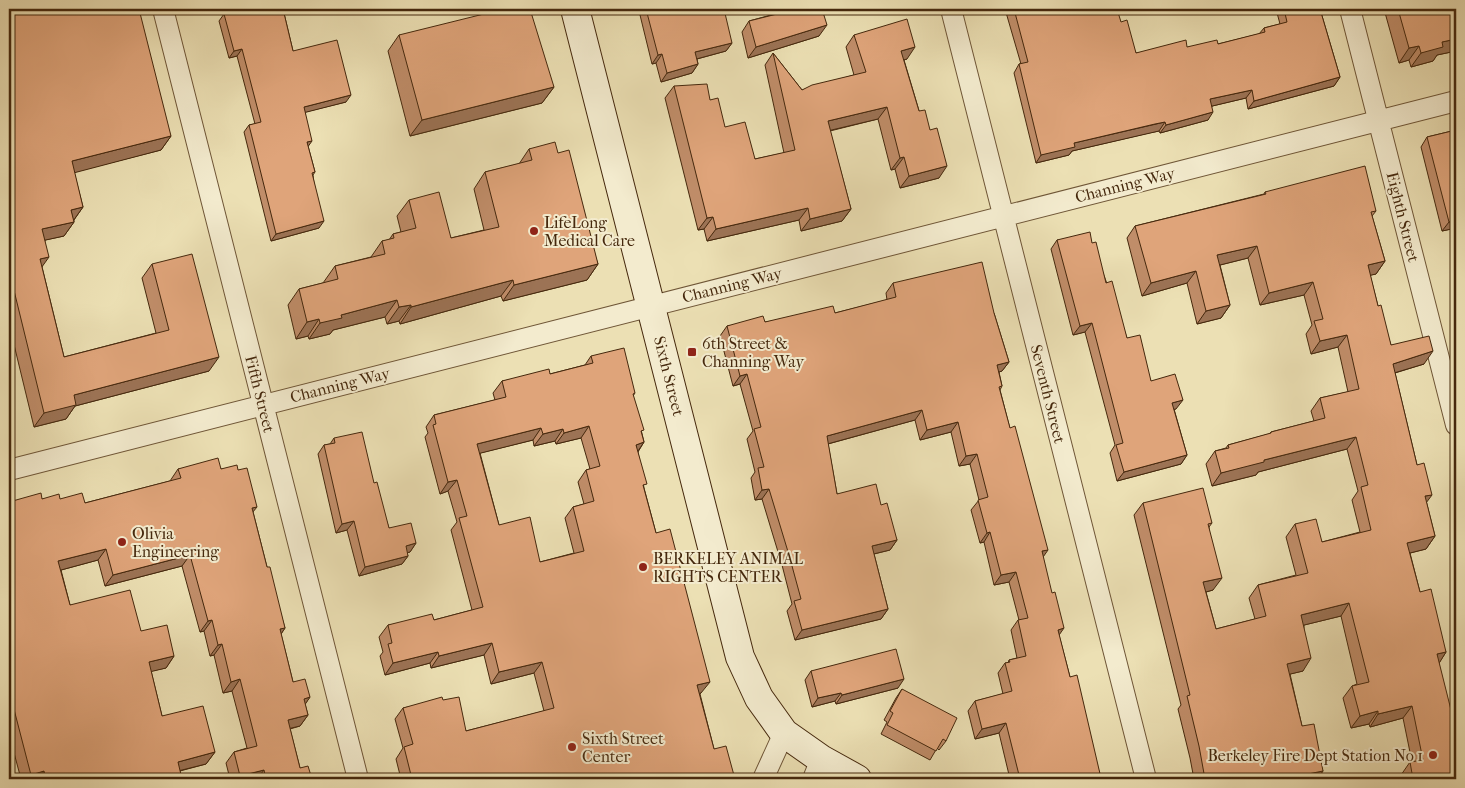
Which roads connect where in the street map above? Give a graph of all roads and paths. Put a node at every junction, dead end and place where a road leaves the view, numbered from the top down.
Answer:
1 (163, 9) edge
2 (575, 9) edge
3 (951, 9) edge
4 (1350, 9) edge
5 (1456, 101) edge
6 (1378, 120) junction
7 (1003, 216) junction
8 (651, 305) junction
9 (263, 404) junction
10 (1456, 425) edge
11 (9, 470) edge
12 (784, 733) junction
13 (817, 769) edge
14 (358, 779) edge
15 (763, 779) edge
16 (857, 779) edge
17 (1146, 779) edge

1 - 9 street, Fifth Street
2 - 8 street, Sixth Street
3 - 7 street, Seventh Street
4 - 6 street, Eighth Street
5 - 6 street, Channing Way
6 - 7 street, Channing Way
6 - 10 street, Eighth Street
7 - 8 street, Channing Way
7 - 17 street, Seventh Street
8 - 9 street, Channing Way
8 - 12 street, Sixth Street
9 - 11 street, Channing Way
9 - 14 street, Fifth Street
12 - 13 street, Sixth Street
12 - 15 street
13 - 16 street, Sixth Street

